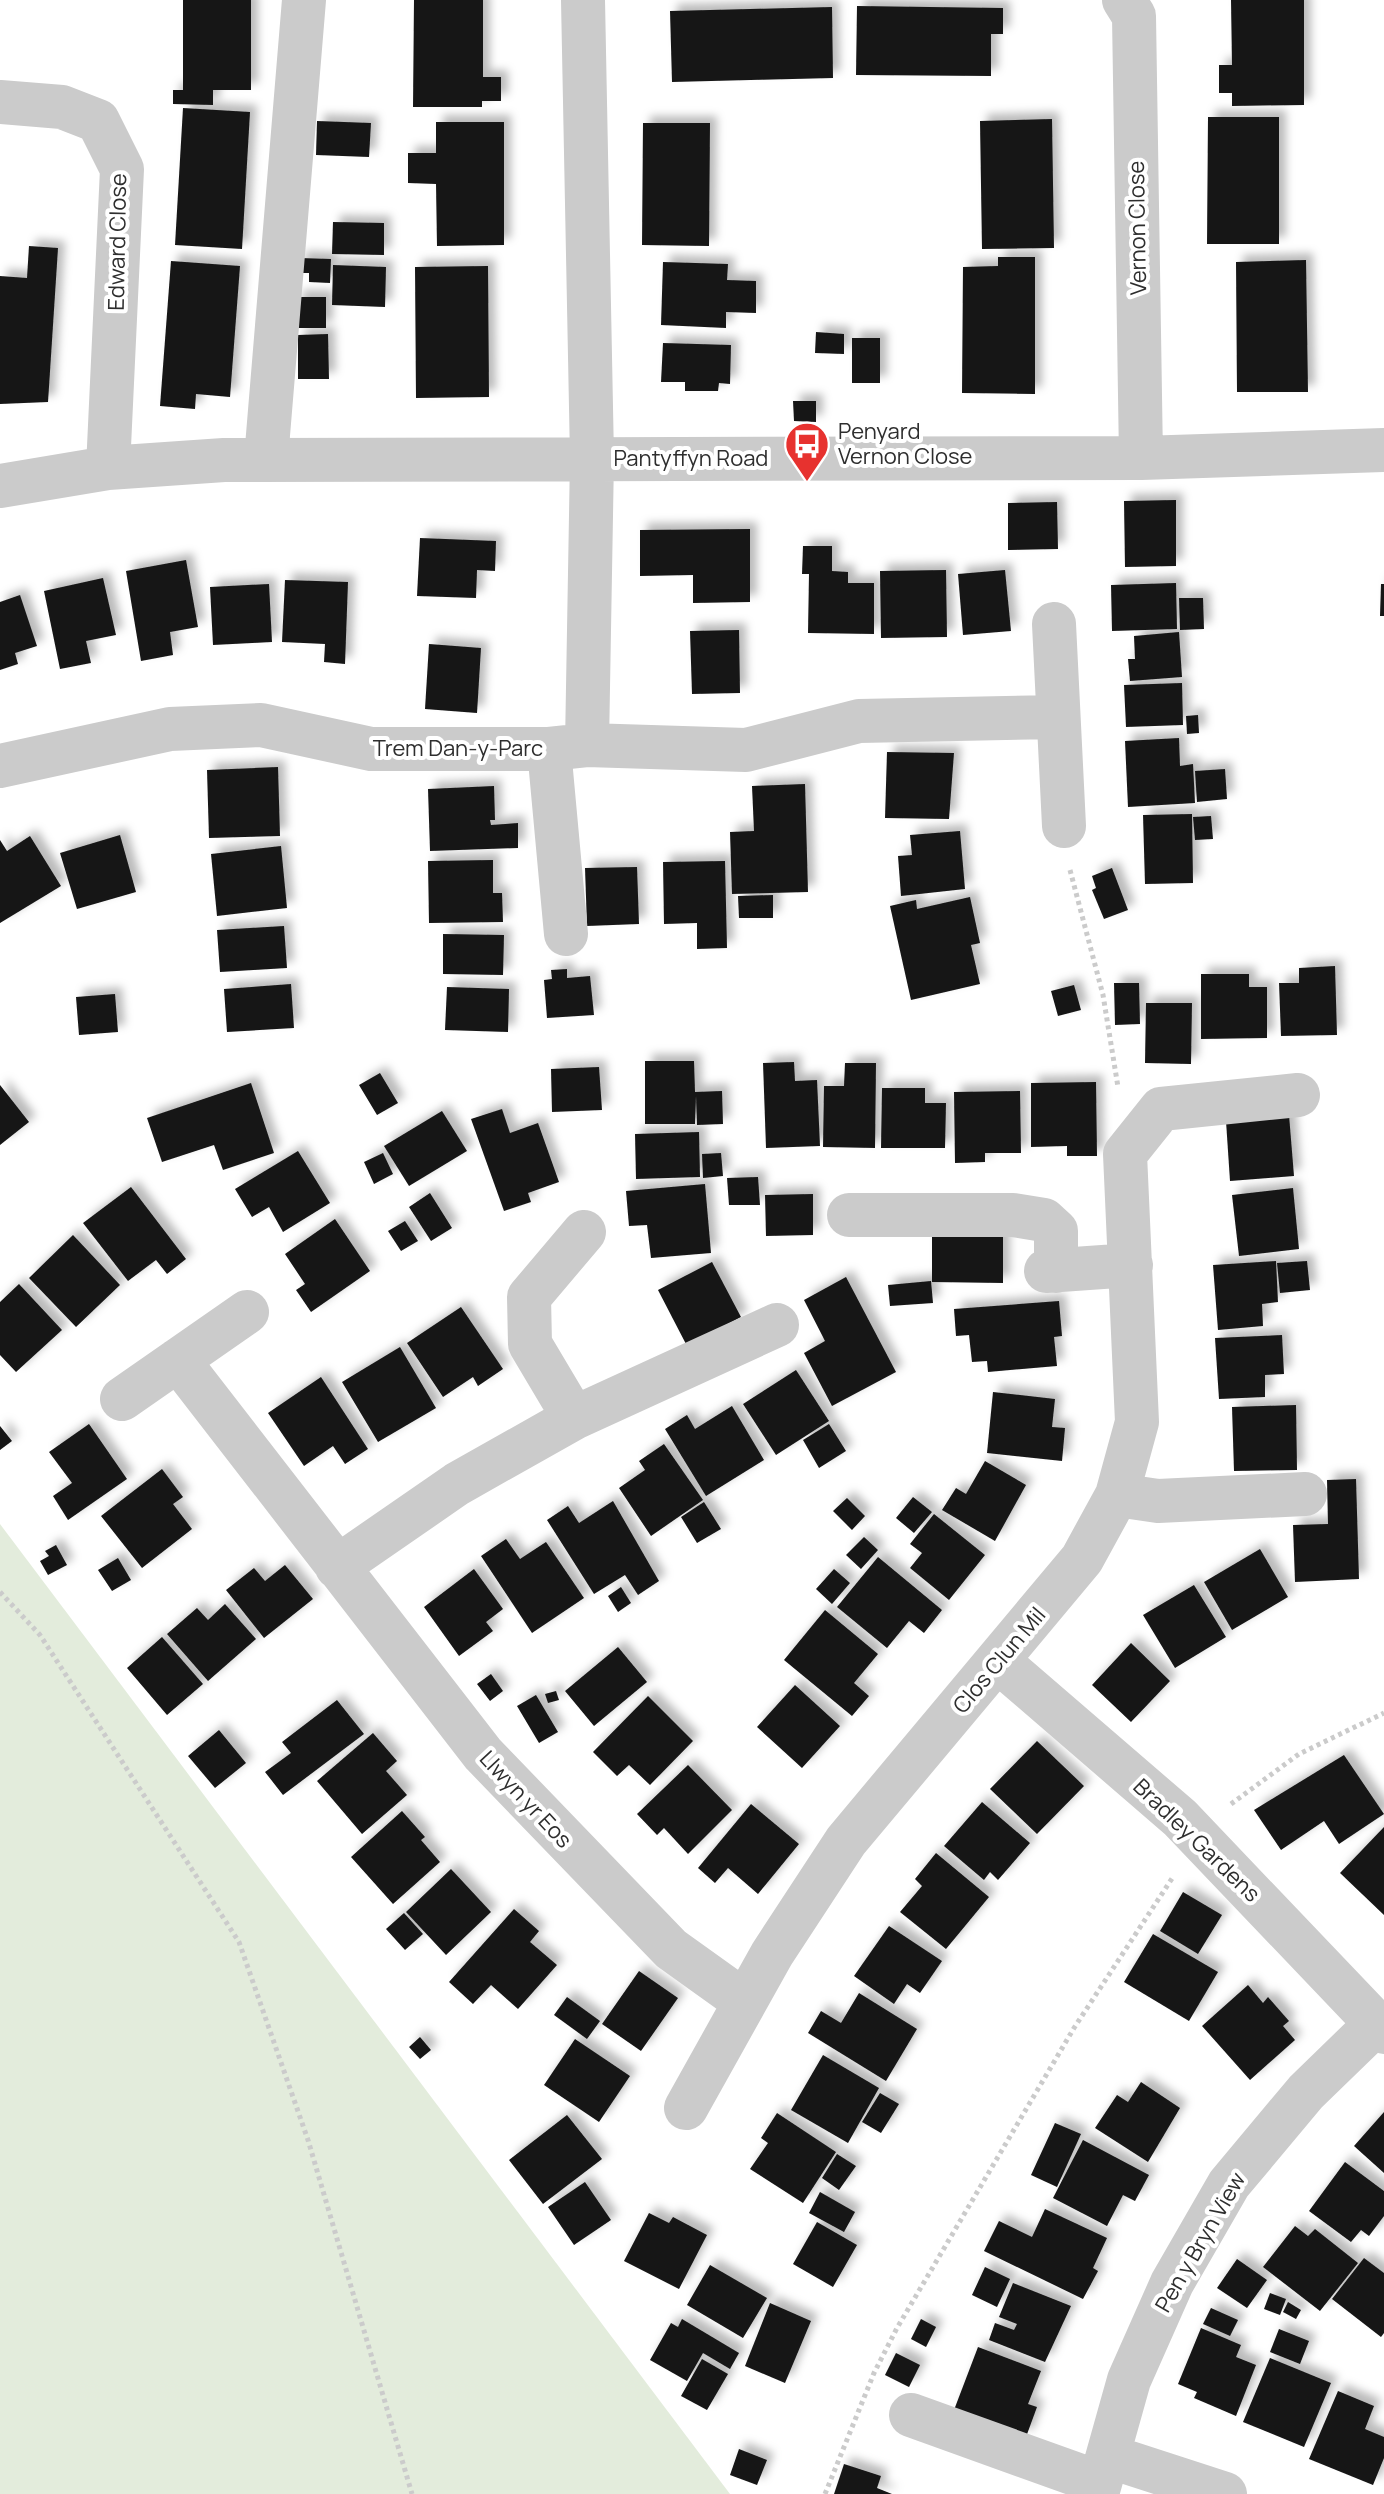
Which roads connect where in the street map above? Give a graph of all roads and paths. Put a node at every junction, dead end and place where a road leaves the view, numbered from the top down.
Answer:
1 (304, 0) edge
2 (583, 0) edge
3 (1124, 0) edge
4 (0, 102) edge
5 (1384, 450) edge
6 (592, 458) junction
7 (1141, 458) junction
8 (266, 459) junction
9 (108, 468) junction
10 (0, 486) edge
11 (1054, 624) dead end
12 (1057, 717) junction
13 (568, 747) junction
14 (0, 766) edge
15 (1064, 826) joint
16 (566, 934) dead end
17 (1298, 1095) dead end
18 (1125, 1154) junction
19 (849, 1215) dead end
20 (584, 1232) dead end
21 (1131, 1265) junction
22 (247, 1312) dead end
23 (777, 1325) dead end
24 (178, 1360) junction
25 (122, 1399) dead end
26 (574, 1418) junction
27 (1305, 1494) dead end
28 (1117, 1495) junction
29 (337, 1567) junction
30 (0, 1592) edge
31 (998, 1661) junction
32 (1384, 1713) edge
33 (1198, 1836) junction
34 (745, 2002) junction
35 (1380, 2028) edge
36 (686, 2108) dead end
37 (911, 2415) dead end
38 (1101, 2478) edge
39 (412, 2494) edge
40 (825, 2494) edge
41 (1225, 2494) edge

1 - 8 street
2 - 6 street
3 - 7 street, Vernon Close
4 - 9 street, Edward Close
5 - 7 street, Pantyffyn Road
6 - 7 street, Pantyffyn Road
6 - 8 street, Pantyffyn Road
6 - 13 street
8 - 9 street, Pantyffyn Road
9 - 10 street, Pantyffyn Road
11 - 12 street
12 - 13 street, Trem Dan-y-Parc
12 - 15 street
13 - 14 street, Trem Dan-y-Parc
13 - 16 street
15 - 18 path
17 - 18 street
18 - 21 street, Clos Clun Mil
19 - 21 street
20 - 26 street
21 - 28 street, Clos Clun Mil
22 - 24 street
23 - 26 street
24 - 25 street
24 - 29 street, Llwyn yr Eos
26 - 29 street
27 - 28 street
28 - 31 street, Clos Clun Mil
29 - 34 street, Llwyn yr Eos
30 - 39 path
31 - 33 street, Bradley Gardens
31 - 34 street, Clos Clun Mil
32 - 33 path
33 - 35 street, Bradley Gardens
33 - 40 path
34 - 36 street, Clos Clun Mil
35 - 38 street, Pen y Bryn View
37 - 38 street
38 - 41 street

